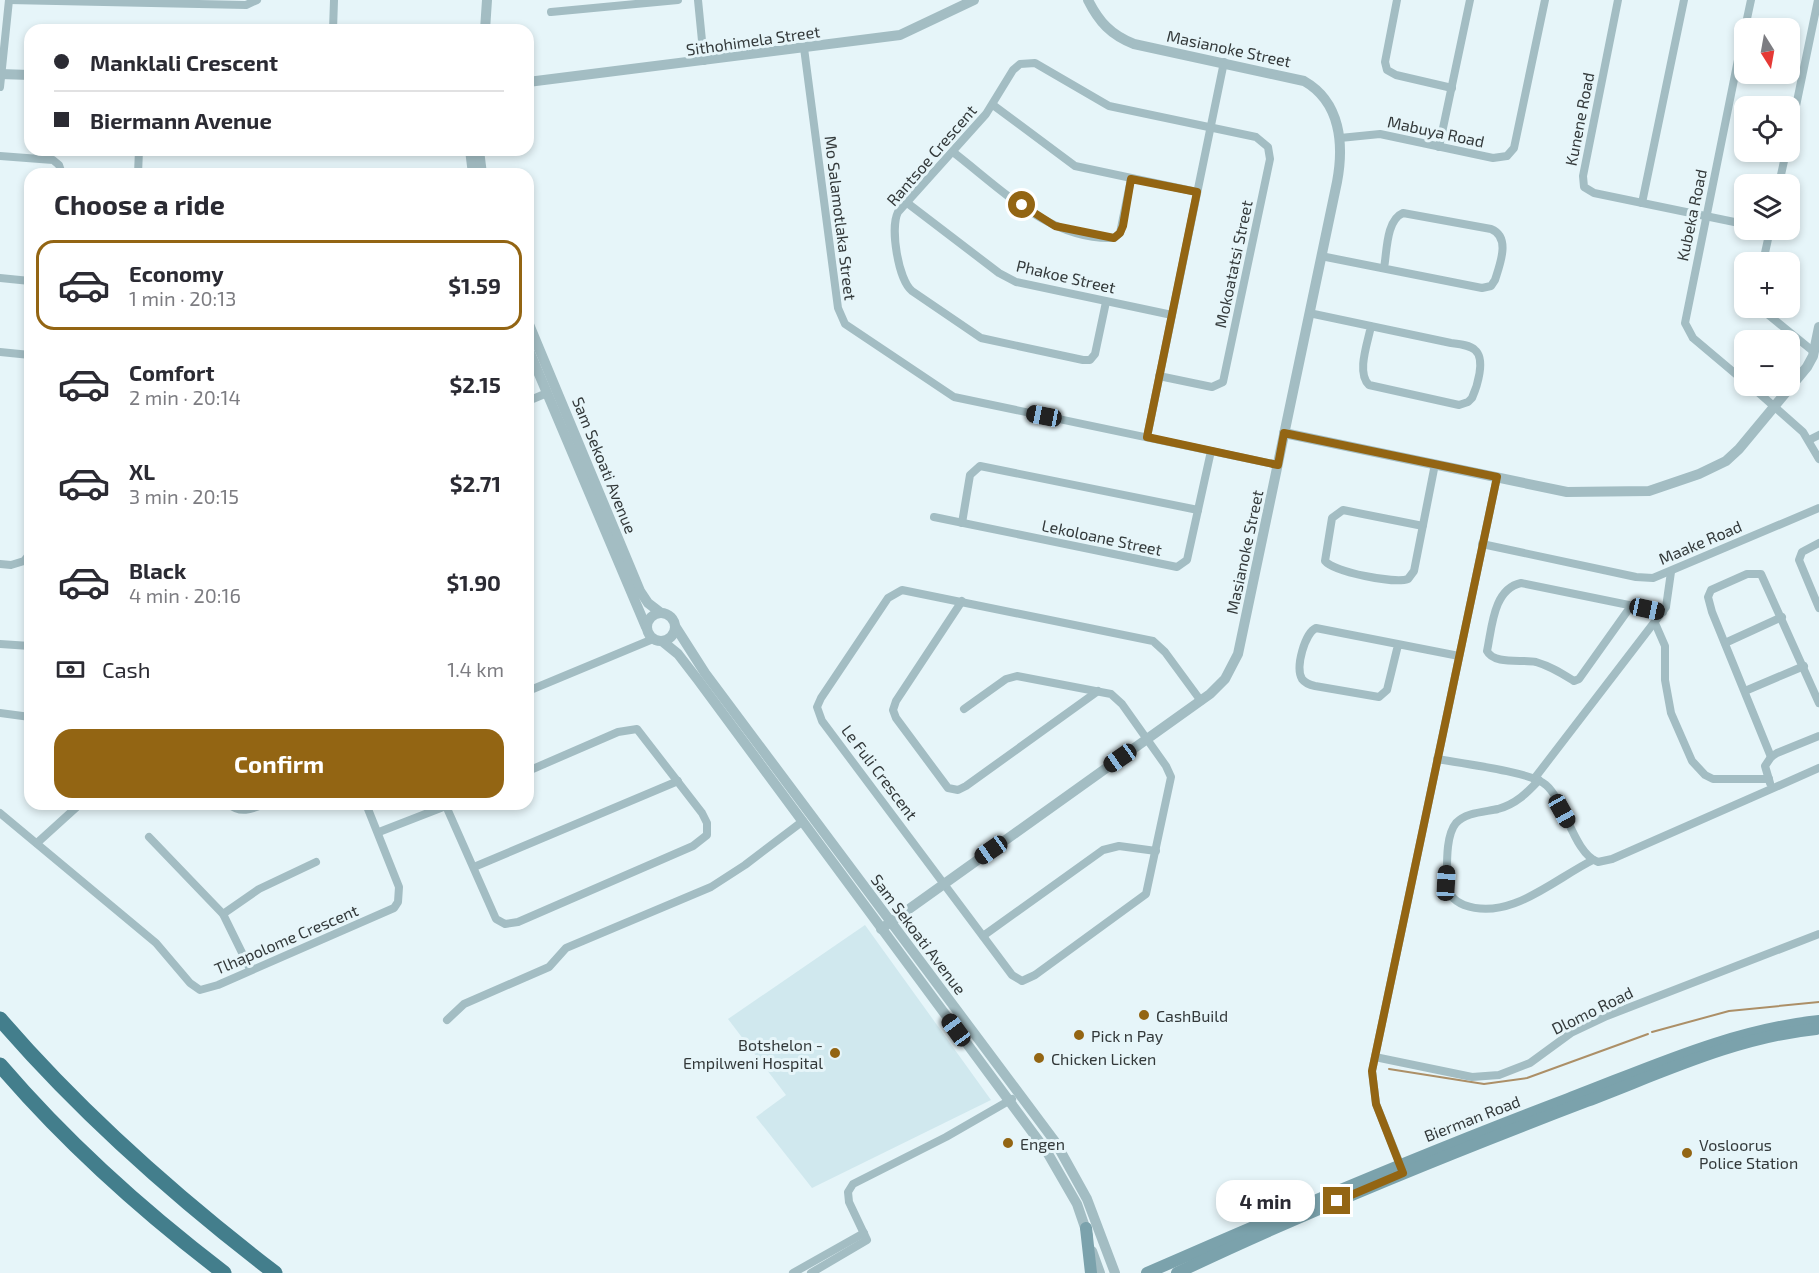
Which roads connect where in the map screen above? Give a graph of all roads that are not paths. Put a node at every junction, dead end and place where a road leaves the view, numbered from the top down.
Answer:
1 (9, 0) edge
2 (257, 0) edge
3 (334, 0) edge
4 (487, 0) edge
5 (678, 0) edge
6 (698, 0) edge
7 (974, 0) edge
8 (1088, 0) edge
9 (1397, 0) edge
10 (1470, 0) edge
11 (1545, 0) edge
12 (1618, 0) edge
13 (1684, 0) edge
14 (1751, 0) edge
15 (1818, 0) edge
16 (635, 2) edge
17 (551, 12) dead end
18 (1747, 18) edge
19 (333, 24) edge
20 (485, 24) edge
21 (804, 48) junction
22 (704, 61) junction
23 (1224, 62) junction
24 (1, 74) edge
25 (24, 75) edge
26 (534, 81) edge
27 (1734, 82) edge
28 (0, 87) edge
29 (1452, 88) junction
30 (1798, 96) edge
31 (993, 105) junction
32 (1211, 126) junction
33 (1340, 138) junction
34 (1439, 147) junction
35 (953, 152) junction
36 (0, 156) edge
37 (60, 168) edge
38 (1131, 179) junction
39 (1197, 192) junction
40 (906, 202) junction
41 (1642, 203) junction
42 (1706, 217) junction
43 (1734, 222) edge
44 (1321, 256) junction
45 (1384, 268) junction
46 (0, 278) edge
47 (24, 280) edge
48 (1106, 302) junction
49 (1309, 313) junction
50 (1172, 315) junction
51 (1772, 318) edge
52 (1371, 326) junction
53 (1819, 327) edge
54 (534, 336) edge
55 (0, 352) edge
56 (1814, 352) junction
57 (24, 354) edge
58 (534, 362) edge
59 (1734, 373) edge
60 (1159, 376) junction
61 (547, 393) junction
62 (1762, 396) edge
63 (534, 398) edge
64 (1775, 406) junction
65 (1284, 433) junction
66 (1819, 435) edge
67 (1147, 437) junction
68 (1809, 440) junction
69 (1211, 451) junction
70 (1819, 459) edge
71 (1436, 464) junction
72 (1278, 465) junction
73 (1497, 477) junction
74 (1819, 507) edge
75 (1198, 510) junction
76 (934, 518) dead end
77 (962, 523) junction
78 (1422, 526) junction
79 (1819, 543) edge
80 (1482, 544) junction
81 (24, 561) edge
82 (0, 564) edge
83 (1671, 572) junction
84 (962, 601) junction
85 (1818, 604) edge
86 (1631, 606) junction
87 (1663, 612) junction
88 (661, 613) junction
89 (1782, 617) junction
90 (1655, 623) junction
91 (675, 626) junction
92 (652, 635) junction
93 (1725, 643) junction
94 (0, 644) edge
95 (1398, 645) junction
96 (24, 646) edge
97 (1459, 656) junction
98 (1804, 666) junction
99 (534, 688) edge
100 (1098, 691) junction
101 (1745, 691) junction
102 (1201, 701) junction
103 (1819, 704) edge
104 (964, 709) dead end
105 (0, 713) edge
106 (24, 716) edge
107 (1819, 736) edge
108 (1147, 739) junction
109 (1771, 757) junction
110 (1437, 759) junction
111 (534, 768) edge
112 (1819, 768) edge
113 (1769, 779) junction
114 (1537, 780) junction
115 (678, 781) junction
116 (1772, 789) junction
117 (73, 810) edge
118 (369, 810) edge
119 (435, 810) edge
120 (450, 810) edge
121 (0, 813) edge
122 (803, 821) junction
123 (379, 832) junction
124 (149, 837) dead end
125 (37, 843) junction
126 (1156, 851) junction
127 (1593, 860) junction
128 (316, 862) dead end
129 (474, 867) junction
130 (944, 883) junction
131 (223, 914) junction
132 (891, 922) junction
133 (881, 929) junction
134 (1819, 934) edge
135 (983, 936) junction
136 (250, 969) junction
137 (0, 1019) edge
138 (447, 1020) dead end
139 (1819, 1021) edge
140 (1819, 1029) edge
141 (1375, 1057) junction
142 (0, 1065) edge
143 (1021, 1094) junction
144 (1008, 1101) junction
145 (1402, 1168) junction
146 (1086, 1228) junction
147 (866, 1237) junction
148 (224, 1273) edge
149 (275, 1273) edge
150 (793, 1273) edge
151 (811, 1273) edge
152 (1091, 1273) edge
153 (1100, 1273) edge
154 (1115, 1273) edge
155 (1147, 1273) edge
156 (1177, 1273) edge

1 - 2 street
1 - 24 street
3 - 19 street
4 - 20 street
5 - 16 street
6 - 22 street
7 - 21 street, Sithohimela Street
8 - 23 street, Masianoke Street
9 - 29 street
10 - 29 street
11 - 34 street, Mabuya Road
12 - 41 street, Kunene Road
13 - 41 street
14 - 18 street, Kubeka Road
15 - 30 street
16 - 17 street
21 - 22 street, Sithohimela Street
21 - 67 street, Mo Salamotlaka Street
22 - 26 street, Sithohimela Street
23 - 32 street
23 - 33 street, Masianoke Street
24 - 25 street
24 - 28 street
27 - 42 street, Kubeka Road
29 - 34 street
31 - 32 street, Rantsoe Crescent
31 - 35 street, Rantsoe Crescent
31 - 38 street
32 - 39 street
32 - 60 street, Mokoatatsi Street
33 - 34 street, Mabuya Road
33 - 44 street, Masianoke Street
35 - 38 street
35 - 40 street, Rantsoe Crescent
36 - 37 street
38 - 39 street
39 - 50 street
40 - 48 street, Phakoe Street
40 - 48 street, Rantsoe Crescent
41 - 42 street, Kunene Road
42 - 43 street, Kunene Road
42 - 59 street, Kubeka Road
44 - 45 street
44 - 49 street, Masianoke Street
45 - 45 street
46 - 47 street
48 - 50 street, Phakoe Street
49 - 52 street
49 - 65 street, Masianoke Street
50 - 60 street
51 - 56 street
52 - 52 street
53 - 56 street
54 - 88 street, Sam Sekoati Avenue
55 - 57 street
56 - 64 street
58 - 61 street, Sam Sekoati Avenue
60 - 67 street
61 - 63 street
61 - 92 street, Sam Sekoati Avenue
62 - 64 street
64 - 68 street
64 - 73 street
65 - 71 street
65 - 72 street, Masianoke Street
66 - 68 street
67 - 69 street, Mo Salamotlaka Street
68 - 70 street
69 - 72 street, Mo Salamotlaka Street
69 - 75 street, Lekoloane Street
71 - 73 street
71 - 78 street
72 - 102 street, Masianoke Street
73 - 80 street
74 - 83 street, Maake Road
75 - 77 street, Lekoloane Street
75 - 77 street
76 - 77 street, Lekoloane Street
78 - 78 street
79 - 85 street
80 - 83 street, Maake Road
80 - 97 street
81 - 82 street
83 - 87 street
84 - 100 street
84 - 102 street, Le Fuli Crescent
84 - 130 street, Le Fuli Crescent
86 - 86 street
86 - 87 street
87 - 90 street
88 - 91 street
88 - 92 street
89 - 93 street
89 - 93 street
89 - 98 street
90 - 113 street
90 - 114 street
91 - 92 street
91 - 132 street, Sam Sekoati Avenue
92 - 99 street
92 - 122 street, Sam Sekoati Avenue
93 - 101 street
94 - 96 street
95 - 95 street
95 - 97 street
97 - 110 street
98 - 101 street
98 - 103 street
100 - 104 street, Le Fuli Crescent
100 - 108 street, Le Fuli Crescent
101 - 109 street
102 - 108 street, Masianoke Street
105 - 106 street
107 - 109 street
108 - 126 street, Le Fuli Crescent
108 - 130 street, Masianoke Street
109 - 113 street
110 - 114 street
110 - 141 street
111 - 115 street
112 - 116 street
113 - 116 street
114 - 127 street
114 - 127 street
115 - 129 street
115 - 129 street
116 - 127 street
117 - 125 street
118 - 123 street, Tlhapolome Crescent
119 - 123 street
120 - 129 street
121 - 125 street, Tlhapolome Crescent
122 - 133 street, Sam Sekoati Avenue
122 - 138 street
123 - 136 street, Tlhapolome Crescent
124 - 131 street
125 - 136 street, Tlhapolome Crescent
126 - 135 street
126 - 135 street, Le Fuli Crescent
128 - 131 street
130 - 132 street, Masianoke Street
130 - 135 street, Le Fuli Crescent
131 - 136 street
132 - 133 street, Masianoke Street
132 - 143 street, Sam Sekoati Avenue
133 - 144 street, Sam Sekoati Avenue
134 - 141 street, Dlomo Road
137 - 149 highway
139 - 145 main road, Bierman Road
140 - 145 main road, Bierman Road
141 - 145 street
142 - 148 highway
143 - 144 street
143 - 154 street, Sam Sekoati Avenue
144 - 146 street, Sam Sekoati Avenue
144 - 147 street
145 - 155 main road, Bierman Road
145 - 156 main road
146 - 152 main road
146 - 153 street, Sam Sekoati Avenue
147 - 150 street
147 - 151 street

